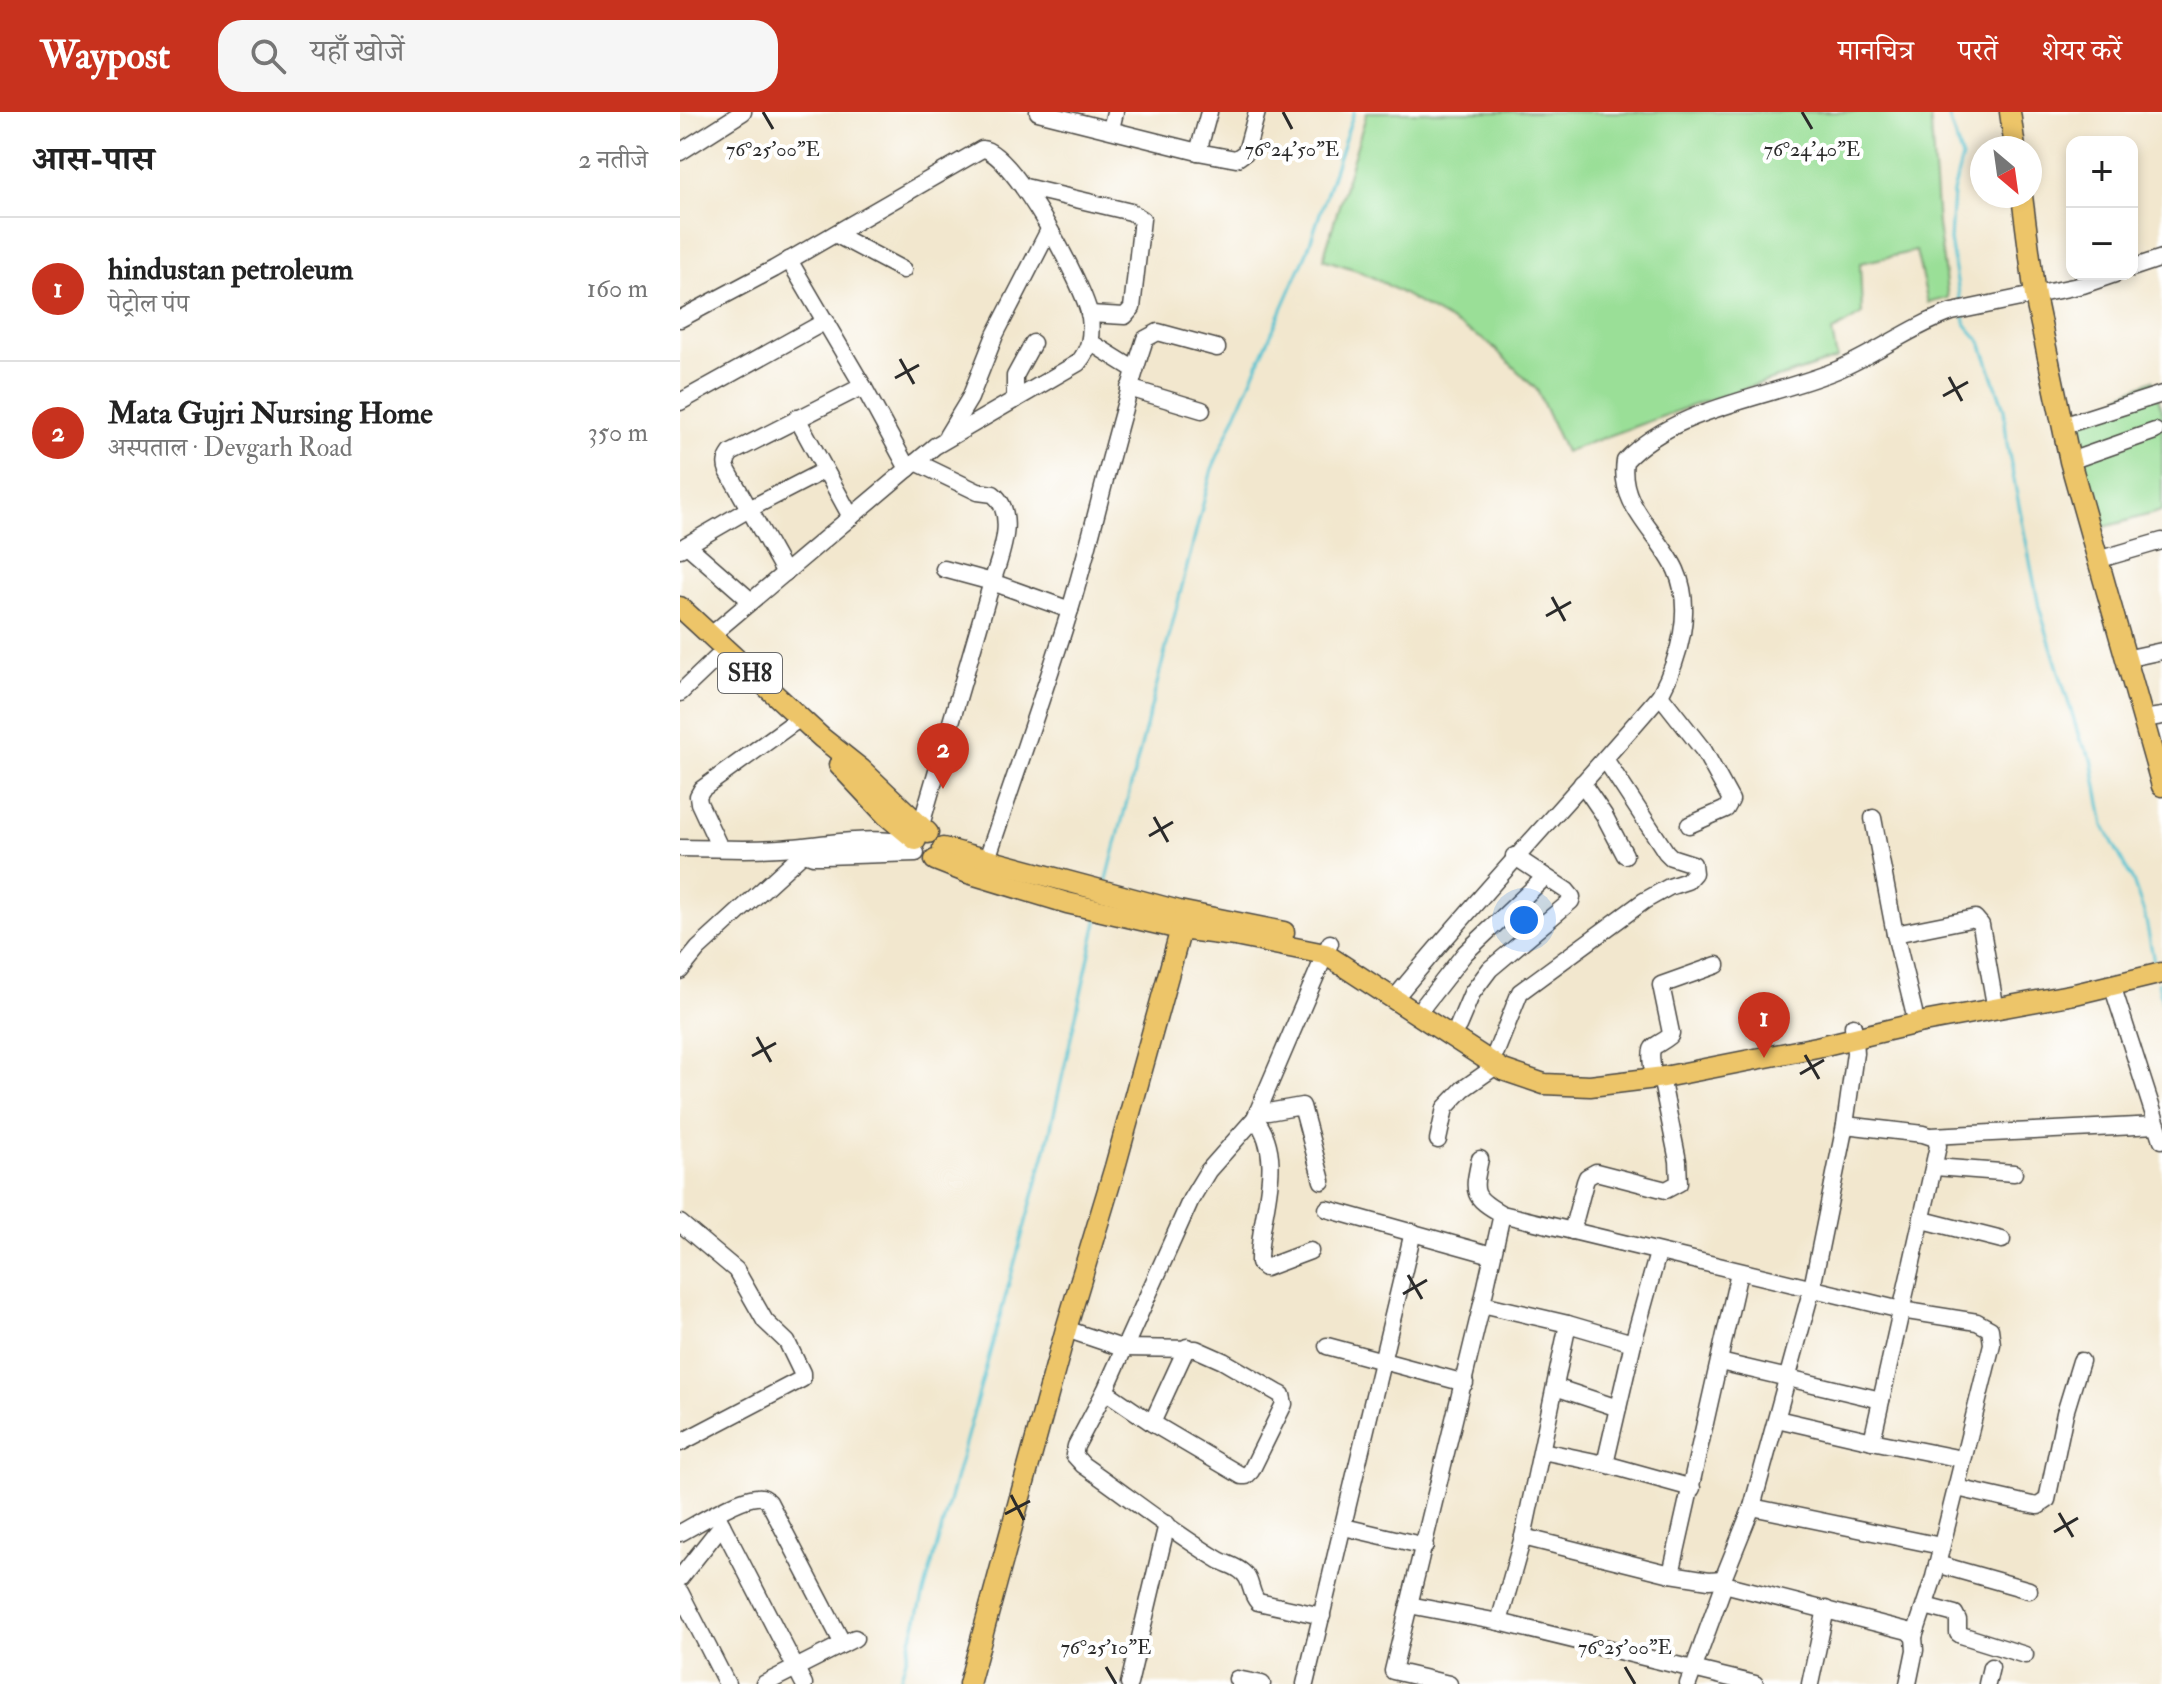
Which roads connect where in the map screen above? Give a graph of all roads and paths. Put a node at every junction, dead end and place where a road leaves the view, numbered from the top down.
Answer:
1 (743, 112) edge
2 (1038, 112) edge
3 (1115, 112) edge
4 (1209, 112) edge
5 (1257, 112) edge
6 (2010, 112) edge
7 (1111, 129) junction
8 (2013, 136) edge
9 (680, 152) edge
10 (1198, 152) junction
11 (1025, 187) junction
12 (2022, 208) edge
13 (1049, 230) junction
14 (835, 234) junction
15 (2162, 258) edge
16 (789, 260) junction
17 (2138, 266) edge
18 (903, 270) dead end
19 (2098, 280) edge
20 (2026, 298) junction
21 (1089, 314) junction
22 (680, 319) edge
23 (826, 321) junction
24 (1090, 342) junction
25 (1033, 343) dead end
26 (1217, 348) dead end
27 (1135, 370) junction
28 (863, 386) junction
29 (1129, 388) junction
30 (2162, 394) edge
31 (1015, 400) junction
32 (680, 402) edge
33 (1202, 410) dead end
34 (797, 418) junction
35 (2062, 426) junction
36 (2155, 431) dead end
37 (944, 440) junction
38 (2070, 461) junction
39 (912, 466) junction
40 (825, 470) junction
41 (749, 509) junction
42 (851, 517) junction
43 (2162, 541) edge
44 (683, 547) edge
45 (2097, 560) junction
46 (944, 569) dead end
47 (785, 573) junction
48 (992, 582) junction
49 (751, 601) junction
50 (680, 607) edge
51 (1070, 610) junction
52 (718, 643) junction
53 (2162, 651) edge
54 (2125, 659) junction
55 (680, 693) edge
56 (1660, 695) junction
57 (800, 718) junction
58 (2152, 718) edge
59 (1605, 759) junction
60 (1582, 783) junction
61 (2162, 786) edge
62 (1873, 818) dead end
63 (1689, 825) dead end
64 (925, 843) junction
65 (680, 848) edge
66 (720, 848) junction
67 (797, 850) junction
68 (1625, 855) dead end
69 (1514, 856) junction
70 (987, 859) junction
71 (1544, 878) junction
72 (1070, 893) junction
73 (1183, 921) junction
74 (1895, 934) junction
75 (1327, 948) junction
76 (2162, 960) edge
77 (1717, 965) dead end
78 (680, 971) edge
79 (2139, 973) junction
80 (2162, 973) edge
81 (2112, 985) junction
82 (1399, 993) junction
83 (1994, 999) junction
84 (1425, 1004) junction
85 (1914, 1012) junction
86 (1458, 1026) junction
87 (1854, 1032) junction
88 (1496, 1059) junction
89 (1657, 1072) junction
90 (1257, 1114) junction
91 (1845, 1125) junction
92 (2160, 1132) edge
93 (1931, 1136) junction
94 (1438, 1140) dead end
95 (1480, 1159) dead end
96 (1935, 1167) junction
97 (2014, 1173) dead end
98 (1322, 1181) dead end
99 (1327, 1209) dead end
100 (1502, 1214) junction
101 (1923, 1220) junction
102 (680, 1223) edge
103 (1572, 1231) junction
104 (1413, 1232) junction
105 (2002, 1240) dead end
106 (1310, 1251) dead end
107 (1658, 1253) junction
108 (1492, 1255) junction
109 (1739, 1272) junction
110 (1812, 1288) junction
111 (1482, 1304) junction
112 (1901, 1310) junction
113 (1568, 1324) junction
114 (1066, 1329) junction
115 (1633, 1343) junction
116 (1327, 1346) dead end
117 (1187, 1347) junction
118 (1122, 1348) junction
119 (1383, 1360) junction
120 (2081, 1361) dead end
121 (1720, 1362) junction
122 (1789, 1379) junction
123 (1465, 1383) junction
124 (1555, 1387) junction
125 (1105, 1391) junction
126 (1881, 1400) junction
127 (1618, 1408) junction
128 (1777, 1419) junction
129 (1152, 1423) junction
130 (1872, 1441) junction
131 (680, 1443) edge
132 (1542, 1451) junction
133 (1962, 1459) junction
134 (1605, 1464) junction
135 (1692, 1488) junction
136 (1957, 1488) junction
137 (1752, 1507) junction
138 (719, 1519) junction
139 (1167, 1524) junction
140 (1344, 1527) junction
141 (680, 1533) edge
142 (1523, 1537) junction
143 (1425, 1546) junction
144 (1941, 1546) junction
145 (1937, 1564) junction
146 (1671, 1574) junction
147 (680, 1578) edge
148 (1724, 1580) junction
149 (2029, 1590) dead end
150 (680, 1592) edge
151 (1409, 1605) junction
152 (1925, 1606) junction
153 (1826, 1609) junction
154 (1322, 1616) junction
155 (1499, 1622) junction
156 (1914, 1637) junction
157 (2025, 1655) dead end
158 (795, 1668) junction
159 (1690, 1677) edge
160 (1392, 1678) edge
161 (1237, 1679) dead end
162 (727, 1684) edge
163 (764, 1684) edge
164 (804, 1684) edge
165 (969, 1684) edge
166 (1129, 1684) edge
167 (1262, 1684) edge
168 (1305, 1684) edge
169 (1449, 1684) edge
170 (1755, 1684) edge
171 (1810, 1684) edge
172 (1908, 1684) edge

1 - 9 street
2 - 7 street
3 - 7 street
4 - 10 street
5 - 10 street
6 - 8 main road
7 - 10 street
11 - 13 street
11 - 14 street
11 - 21 street
12 - 20 main road
13 - 21 street
13 - 37 street
14 - 16 street
14 - 18 street
15 - 17 street
16 - 22 street
16 - 23 street
19 - 20 street
20 - 35 main road
20 - 56 street
21 - 24 street
23 - 28 street
23 - 32 street
24 - 27 street
24 - 31 street
25 - 31 street
26 - 27 street
27 - 29 street
28 - 34 street
28 - 39 street
29 - 33 street
29 - 51 street
30 - 35 street
31 - 37 street
34 - 40 street
34 - 41 street
35 - 38 main road
36 - 38 street
37 - 39 street
38 - 45 main road
39 - 42 street
39 - 48 street
40 - 41 street
40 - 42 street
41 - 44 street
41 - 47 street
42 - 47 street
43 - 45 street
44 - 49 street
45 - 54 main road
46 - 48 street
47 - 49 street
48 - 51 street
48 - 64 street
49 - 52 street
50 - 52 main road, SH8
51 - 70 street
52 - 55 street
52 - 57 main road, SH8
53 - 54 street
54 - 58 main road
56 - 59 street
56 - 63 street
57 - 64 main road, SH8
57 - 66 street
58 - 61 main road
59 - 60 street
59 - 88 street
60 - 68 street
60 - 69 street
62 - 74 street
64 - 67 street
64 - 70 main road
64 - 72 main road
65 - 66 street
66 - 67 street
67 - 78 street
69 - 71 street
69 - 82 street
70 - 72 main road
71 - 84 street
71 - 86 street
72 - 73 main road
73 - 75 main road
73 - 114 main road
74 - 83 street
74 - 85 street
75 - 82 main road
75 - 90 street
76 - 79 main road
77 - 89 street
79 - 80 main road
79 - 81 main road
79 - 83 main road
81 - 87 main road
81 - 92 street
82 - 84 main road
82 - 88 main road
83 - 85 main road
84 - 86 main road
85 - 87 main road
86 - 88 main road
87 - 89 main road
87 - 91 street
88 - 89 main road
88 - 94 street
89 - 103 street
90 - 98 street
90 - 106 street
90 - 118 street
91 - 93 street
91 - 110 street
92 - 93 street
93 - 96 street
95 - 100 street
96 - 97 street
96 - 101 street
99 - 104 street
100 - 103 street
100 - 108 street
101 - 105 street
101 - 112 street
102 - 131 street
103 - 107 street
104 - 108 street
104 - 119 street
107 - 109 street
107 - 115 street
108 - 111 street
109 - 110 street
109 - 121 street
110 - 112 street
110 - 122 street
111 - 113 street
111 - 123 street
112 - 126 street
112 - 133 street
113 - 115 street
113 - 124 street
114 - 118 street
114 - 165 main road
115 - 127 street
116 - 119 street
117 - 118 street
117 - 129 street
117 - 129 street
118 - 125 street
119 - 123 street
119 - 140 street
120 - 136 street
121 - 122 street
121 - 135 street
122 - 126 street
122 - 128 street
123 - 143 street
124 - 127 street
124 - 132 street
125 - 129 street
125 - 139 street
126 - 130 street
127 - 134 street
128 - 130 street
128 - 137 street
130 - 133 street
132 - 134 street
132 - 142 street
133 - 136 street
134 - 135 street
135 - 146 street
136 - 144 street
137 - 144 street
137 - 148 street
138 - 141 street
138 - 147 street
138 - 158 street
138 - 158 street
139 - 154 street
139 - 166 street
140 - 143 street
140 - 154 street
142 - 146 street
142 - 155 street
143 - 151 street
144 - 145 street
145 - 149 street
145 - 152 street
146 - 148 street
148 - 153 street
148 - 159 street
150 - 162 street
151 - 155 street
151 - 160 street
152 - 156 street
152 - 157 street
153 - 156 street
153 - 171 street
154 - 168 street
155 - 159 street
156 - 172 street
158 - 163 street
158 - 164 street
159 - 170 street
160 - 169 street
161 - 167 street

